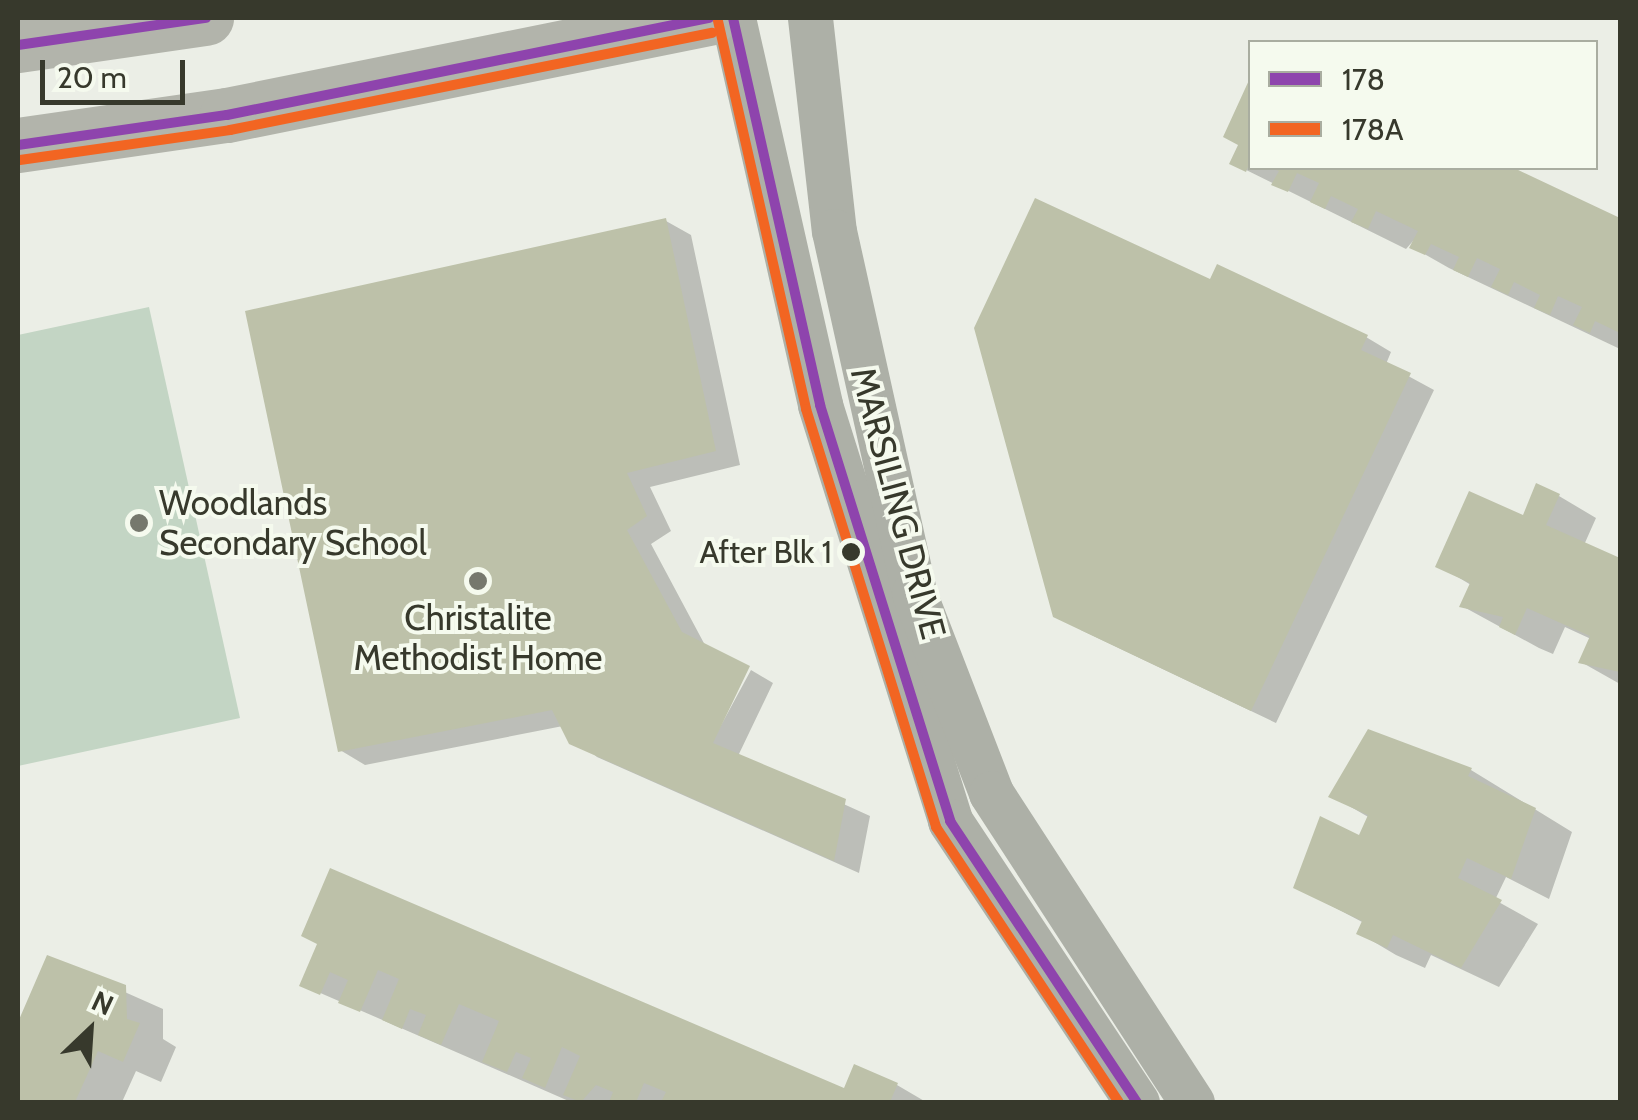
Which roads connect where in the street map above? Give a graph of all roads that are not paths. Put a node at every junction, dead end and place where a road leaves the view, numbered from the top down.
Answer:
1 (206, 18) edge
2 (709, 18) edge
3 (733, 18) edge
4 (810, 18) edge
5 (18, 44) edge
6 (18, 145) edge
7 (1137, 1102) edge
8 (1192, 1102) edge

1 - 5 main road
2 - 6 main road
3 - 7 street, MARSILING DRIVE
4 - 8 street, MARSILING DRIVE

